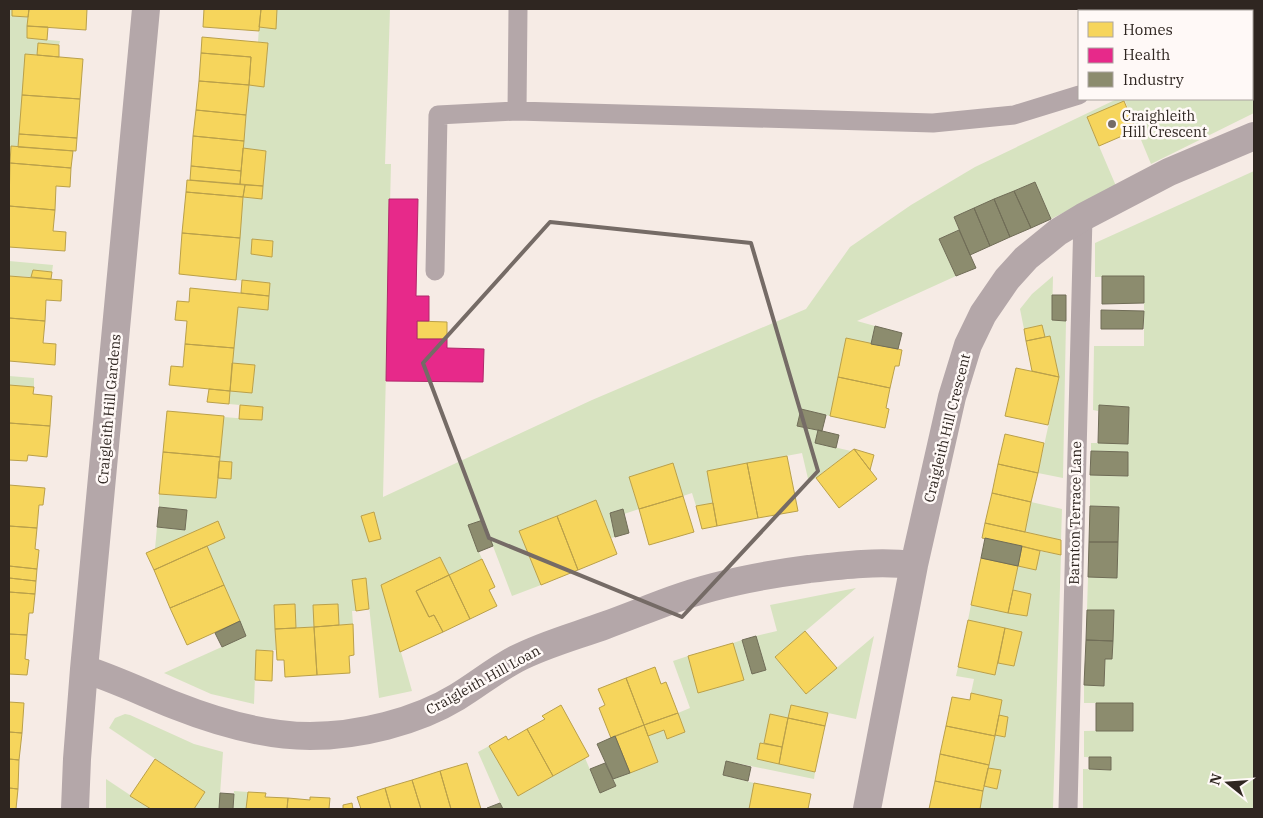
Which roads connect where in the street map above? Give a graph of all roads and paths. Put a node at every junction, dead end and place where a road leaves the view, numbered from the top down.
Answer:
1 (146, 9) edge
2 (518, 9) edge
3 (1078, 95) edge
4 (517, 112) junction
5 (1254, 136) edge
6 (1083, 217) junction
7 (435, 271) dead end
8 (914, 565) junction
9 (84, 669) junction
10 (75, 809) edge
11 (867, 809) edge
12 (1068, 809) edge

1 - 9 street, Craigleith Hill Gardens
2 - 4 lane
3 - 4 lane
4 - 7 lane
5 - 6 street, Craigleith Hill Crescent
6 - 8 street, Craigleith Hill Crescent
6 - 12 lane, Barnton Terrace Lane
8 - 9 street, Craigleith Hill Loan
8 - 11 street, Craigleith Hill Crescent
9 - 10 street, Craigleith Hill Gardens

